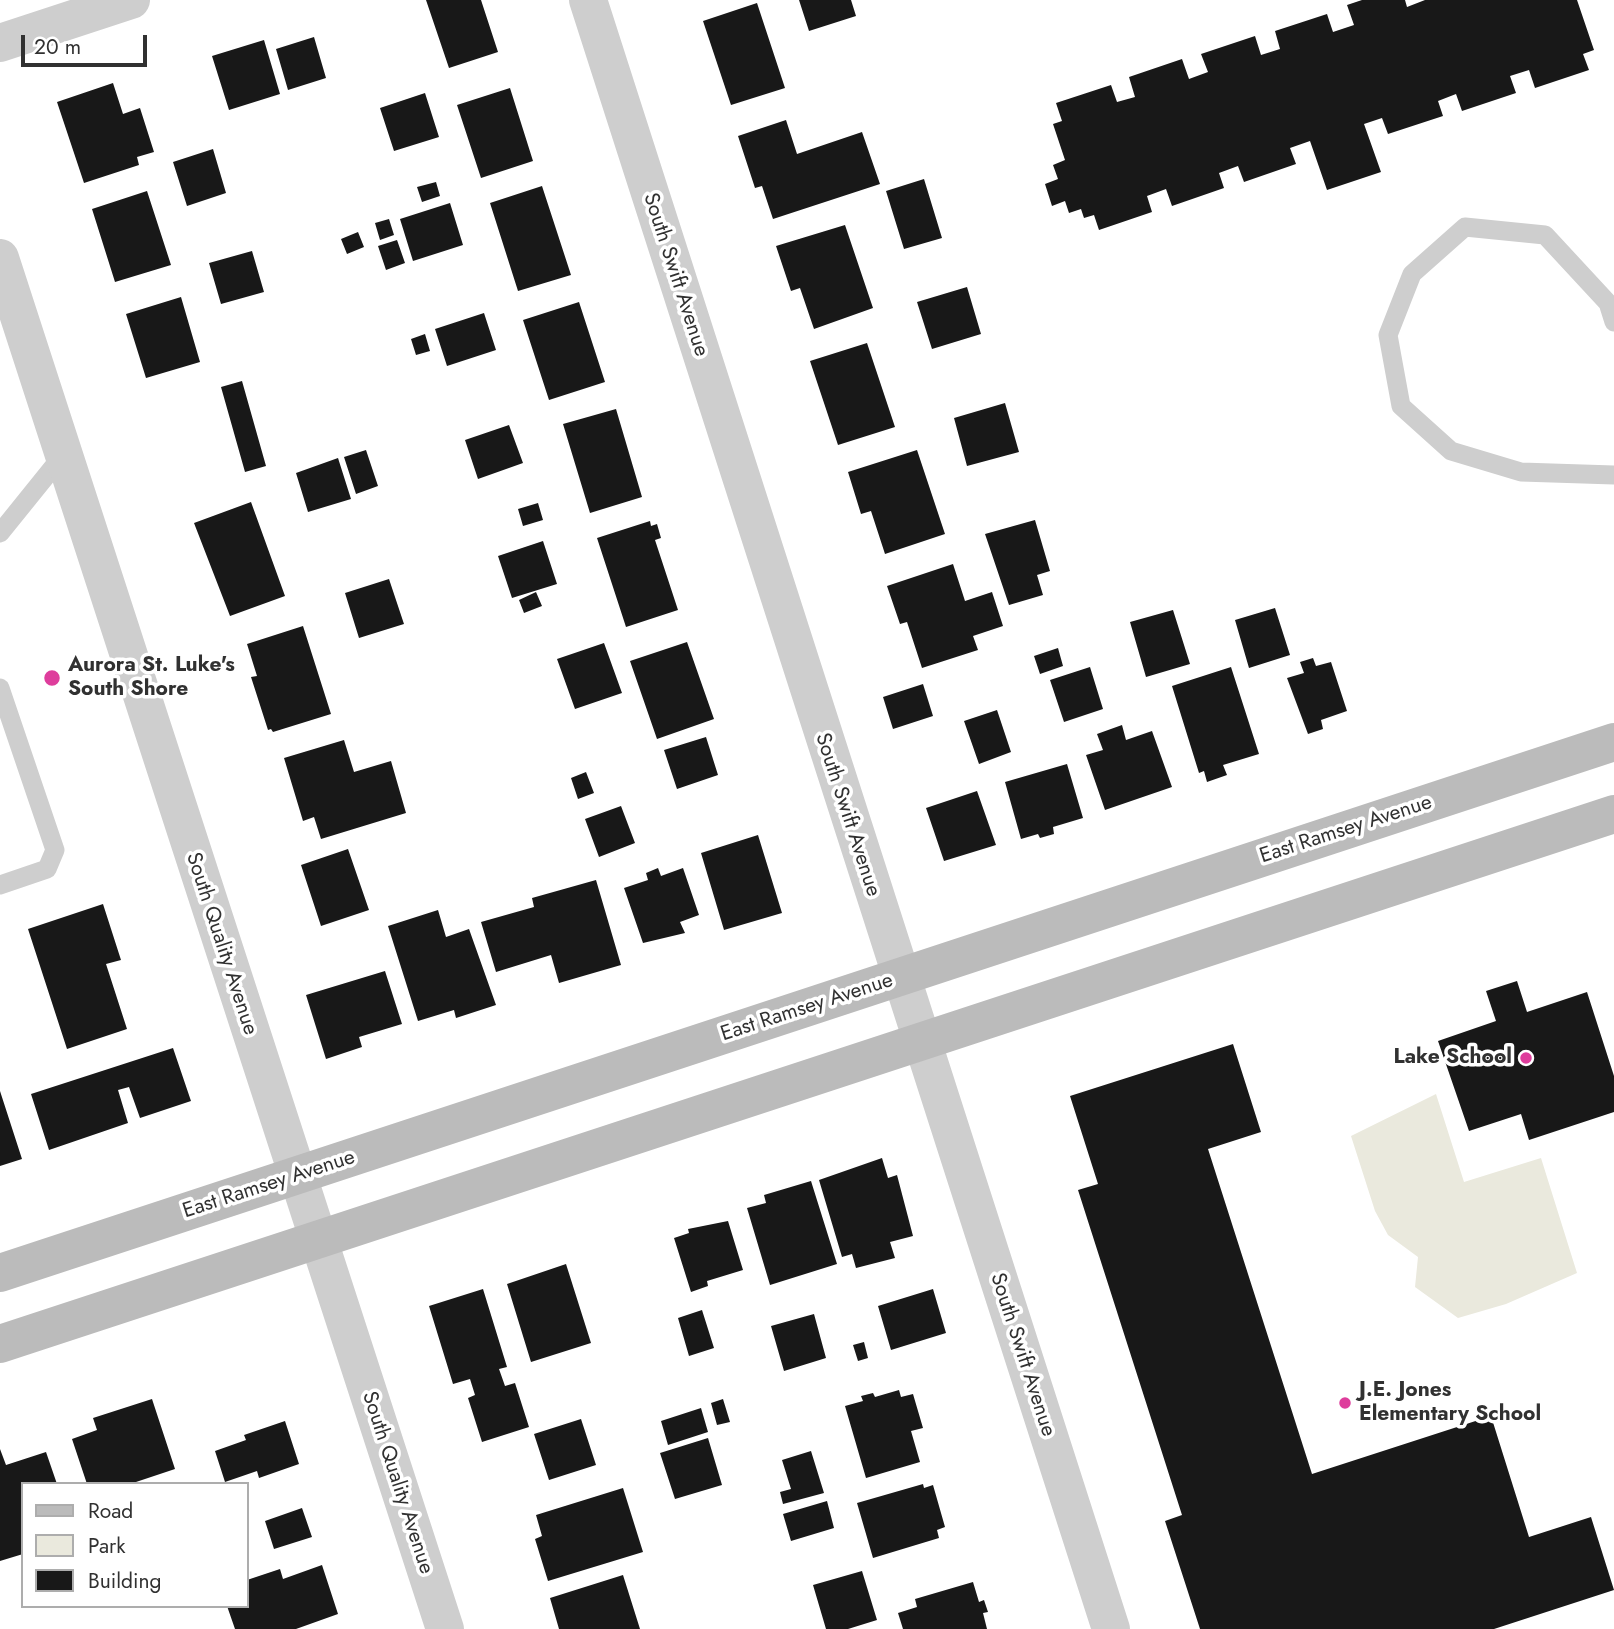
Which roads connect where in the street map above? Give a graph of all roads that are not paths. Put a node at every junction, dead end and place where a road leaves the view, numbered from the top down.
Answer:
1 (131, 0) edge
2 (588, 0) edge
3 (0, 43) edge
4 (0, 258) edge
5 (1614, 322) edge
6 (63, 455) junction
7 (1614, 475) edge
8 (0, 533) edge
9 (0, 688) edge
10 (1614, 742) edge
11 (1614, 814) edge
12 (0, 884) edge
13 (899, 977) junction
14 (920, 1040) junction
15 (296, 1177) junction
16 (317, 1239) junction
17 (0, 1273) edge
18 (0, 1344) edge
19 (445, 1629) edge
20 (1111, 1629) edge

1 - 3 street
2 - 13 street, South Swift Avenue
4 - 6 street, South Quality Avenue
5 - 7 lane
6 - 8 lane
6 - 15 street, South Quality Avenue
9 - 12 lane
10 - 13 street, East Ramsey Avenue
11 - 14 street
13 - 14 street, South Swift Avenue
13 - 15 street, East Ramsey Avenue
14 - 16 street
14 - 20 street, South Swift Avenue
15 - 16 street, South Quality Avenue
15 - 17 street, East Ramsey Avenue
16 - 18 street
16 - 19 street, South Quality Avenue

